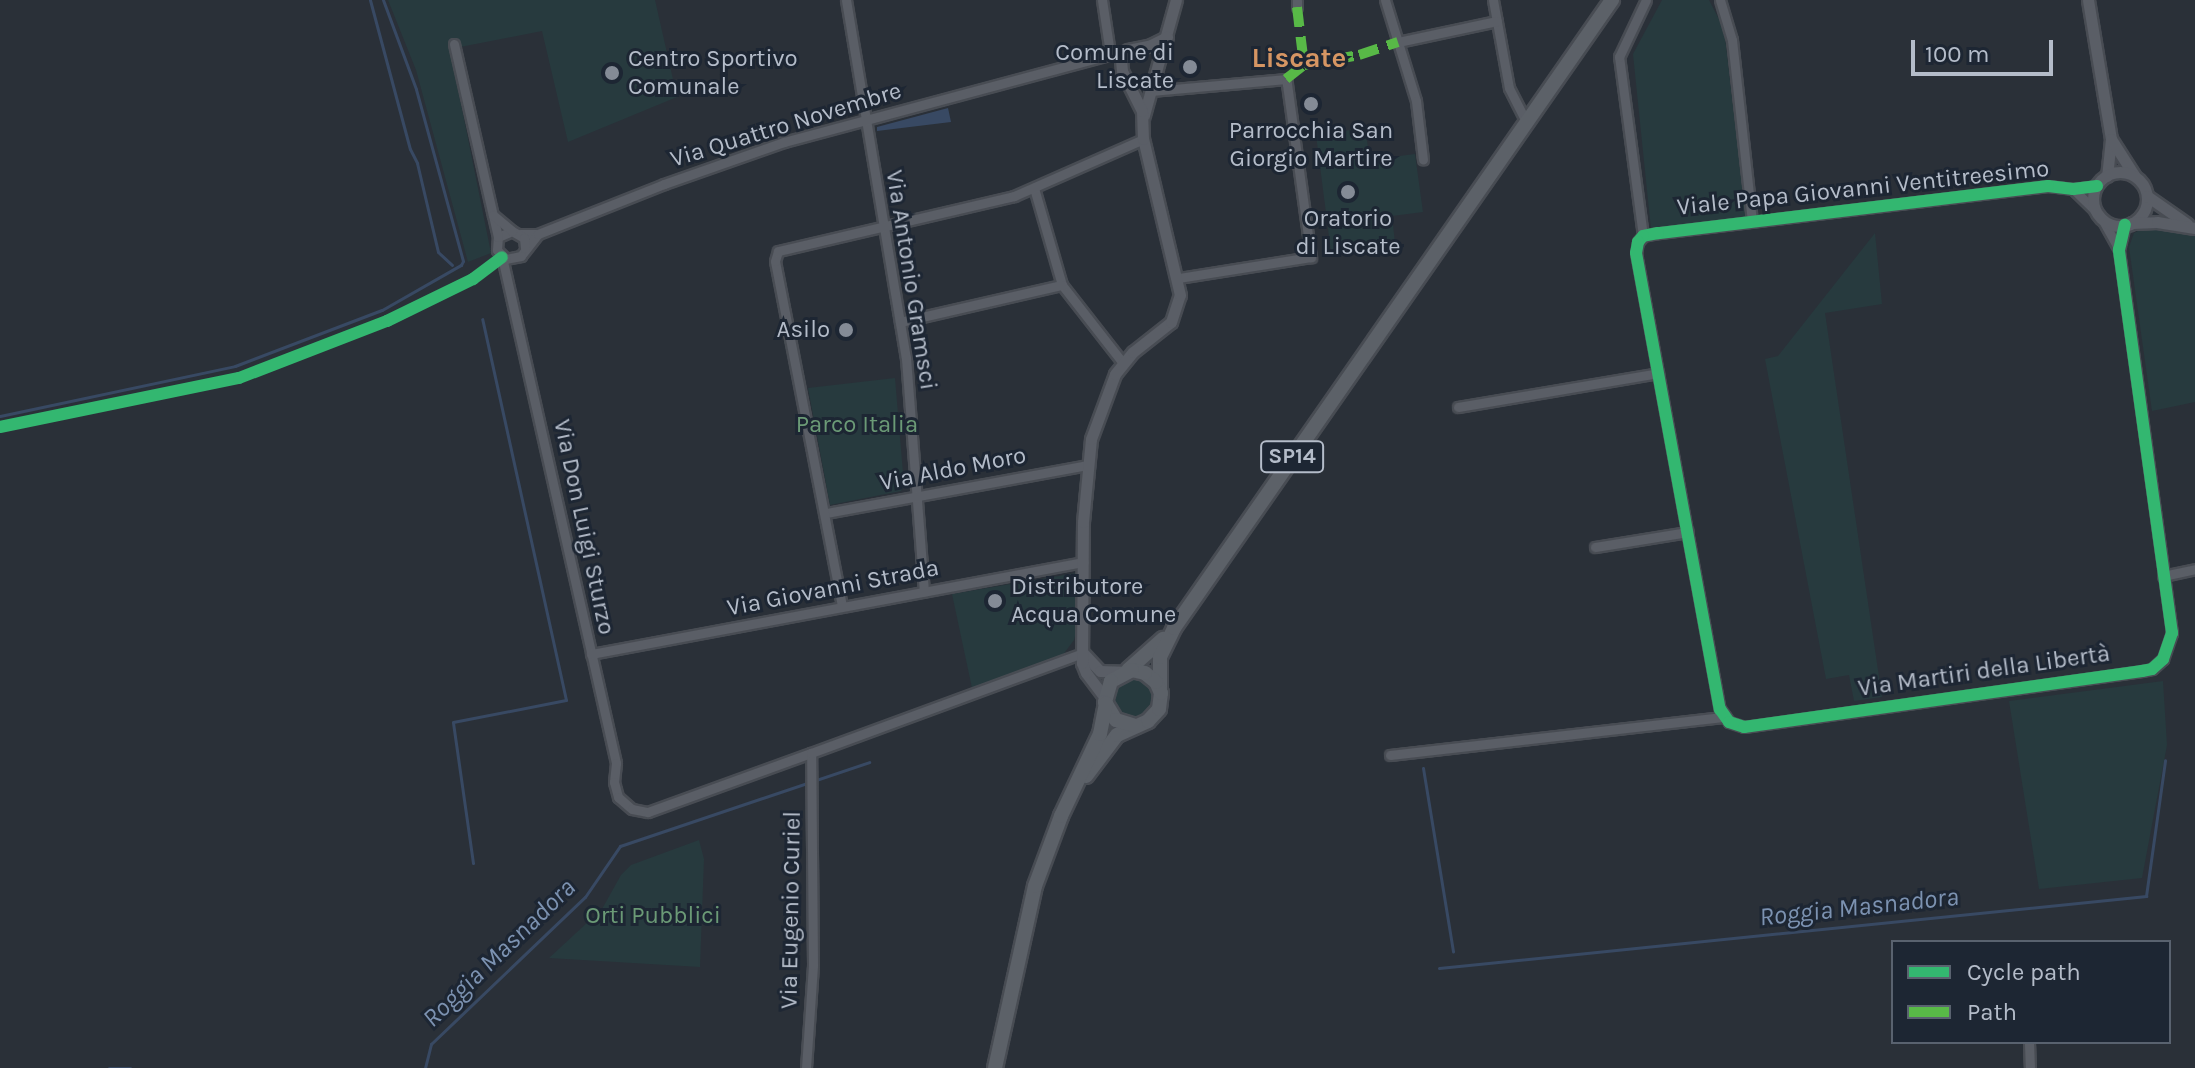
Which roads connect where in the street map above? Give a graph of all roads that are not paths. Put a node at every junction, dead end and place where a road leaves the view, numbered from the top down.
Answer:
1 (846, 0) edge
2 (1102, 0) edge
3 (1176, 0) edge
4 (1385, 0) edge
5 (1493, 0) edge
6 (1602, 0) edge
7 (1612, 0) edge
8 (1646, 0) edge
9 (1720, 0) edge
10 (2088, 0) edge
11 (1497, 21) junction
12 (1167, 37) junction
13 (1398, 42) junction
14 (454, 44) dead end
15 (1134, 48) junction
16 (1110, 53) junction
17 (1159, 64) junction
18 (1121, 67) junction
19 (1155, 77) junction
20 (1130, 84) junction
21 (1151, 91) junction
22 (1523, 116) junction
23 (865, 119) junction
24 (1143, 121) junction
25 (1143, 139) junction
26 (2111, 139) junction
27 (1423, 160) dead end
28 (2134, 175) junction
29 (2107, 176) junction
30 (2097, 186) junction
31 (1034, 188) junction
32 (2073, 189) junction
33 (2147, 196) junction
34 (493, 215) junction
35 (2099, 215) junction
36 (1752, 222) junction
37 (2128, 224) junction
38 (883, 225) junction
39 (2193, 228) edge
40 (516, 233) junction
41 (538, 234) junction
42 (498, 237) junction
43 (1640, 239) junction
44 (525, 248) junction
45 (2119, 250) junction
46 (502, 257) junction
47 (516, 259) junction
48 (1178, 278) junction
49 (510, 284) junction
50 (1062, 285) junction
51 (1411, 287) junction
52 (900, 322) junction
53 (1123, 363) junction
54 (1658, 373) junction
55 (1458, 407) dead end
56 (1087, 465) junction
57 (917, 497) junction
58 (826, 513) junction
59 (1688, 532) junction
60 (1595, 547) dead end
61 (1083, 562) junction
62 (2195, 569) edge
63 (2163, 576) junction
64 (924, 591) junction
65 (842, 606) junction
66 (1174, 628) junction
67 (1083, 653) junction
68 (591, 654) junction
69 (1125, 671) junction
70 (1160, 690) junction
71 (1106, 701) junction
72 (1725, 717) junction
73 (1136, 726) junction
74 (811, 753) junction
75 (1390, 755) dead end
76 (1064, 810) junction
77 (2029, 1044) edge
78 (806, 1068) edge
79 (995, 1068) edge
80 (2030, 1068) edge

1 - 23 street, Via Antonio Gramsci
2 - 16 street
3 - 12 street
4 - 13 street
5 - 11 street
6 - 22 main road, SP14
7 - 51 main road, SP14
8 - 43 street
9 - 36 street
10 - 26 street
11 - 13 street
11 - 22 street
12 - 15 street
12 - 17 street
13 - 27 street
14 - 34 street
15 - 16 street, Via Quattro Novembre
15 - 17 street
15 - 18 street
16 - 18 street
16 - 23 street, Via Quattro Novembre
17 - 19 street
18 - 20 street
19 - 20 street
19 - 21 street
20 - 21 street
20 - 24 street
21 - 24 street
21 - 48 street
22 - 51 main road, SP14
23 - 38 street, Via Antonio Gramsci
23 - 41 street, Via Quattro Novembre
24 - 25 street
25 - 31 street
25 - 48 street
26 - 28 street
26 - 29 street
28 - 29 street
28 - 33 street
29 - 30 street
30 - 32 street, Viale Papa Giovanni Ventitreesimo
30 - 35 street
31 - 38 street
31 - 50 street
32 - 35 street, Viale Papa Giovanni Ventitreesimo
32 - 36 street, Viale Papa Giovanni Ventitreesimo
33 - 37 street
33 - 39 street
34 - 40 street
34 - 42 street
35 - 37 street
35 - 45 street, Viale Papa Giovanni Ventitreesimo
36 - 43 street, Viale Papa Giovanni Ventitreesimo
37 - 39 street
37 - 45 street
38 - 52 street, Via Antonio Gramsci
38 - 58 street
40 - 41 street, Via Quattro Novembre
40 - 42 street
40 - 44 street
41 - 44 street, Via Quattro Novembre
42 - 46 street
43 - 54 street
44 - 47 street
45 - 63 street, Via Martiri della Libertà
46 - 47 street
46 - 49 street, Via Don Luigi Sturzo
47 - 49 street, Via Don Luigi Sturzo
48 - 53 street
49 - 68 street, Via Don Luigi Sturzo
50 - 52 street
50 - 53 street
51 - 66 main road, SP14
52 - 57 street, Via Antonio Gramsci
53 - 56 street
54 - 55 street
54 - 59 street
56 - 57 street, Via Aldo Moro
56 - 61 street
57 - 58 street, Via Aldo Moro
57 - 64 street, Via Antonio Gramsci
58 - 65 street
59 - 60 street
59 - 72 street
61 - 64 street, Via Giovanni Strada
61 - 67 street
62 - 63 street
63 - 72 street, Via Martiri della Libertà
64 - 65 street, Via Giovanni Strada
65 - 68 street, Via Giovanni Strada
66 - 69 main road, SP14
66 - 70 main road, SP14
67 - 69 street
67 - 71 street
67 - 74 street
68 - 74 street, Via Don Luigi Sturzo
69 - 70 main road
69 - 71 main road, SP14
70 - 73 main road, SP14
71 - 73 main road
71 - 76 main road, SP14
72 - 75 street, Via Martiri della Libertà
73 - 76 main road, SP14
74 - 78 street, Via Eugenio Curiel
76 - 79 main road, SP14
77 - 80 street

